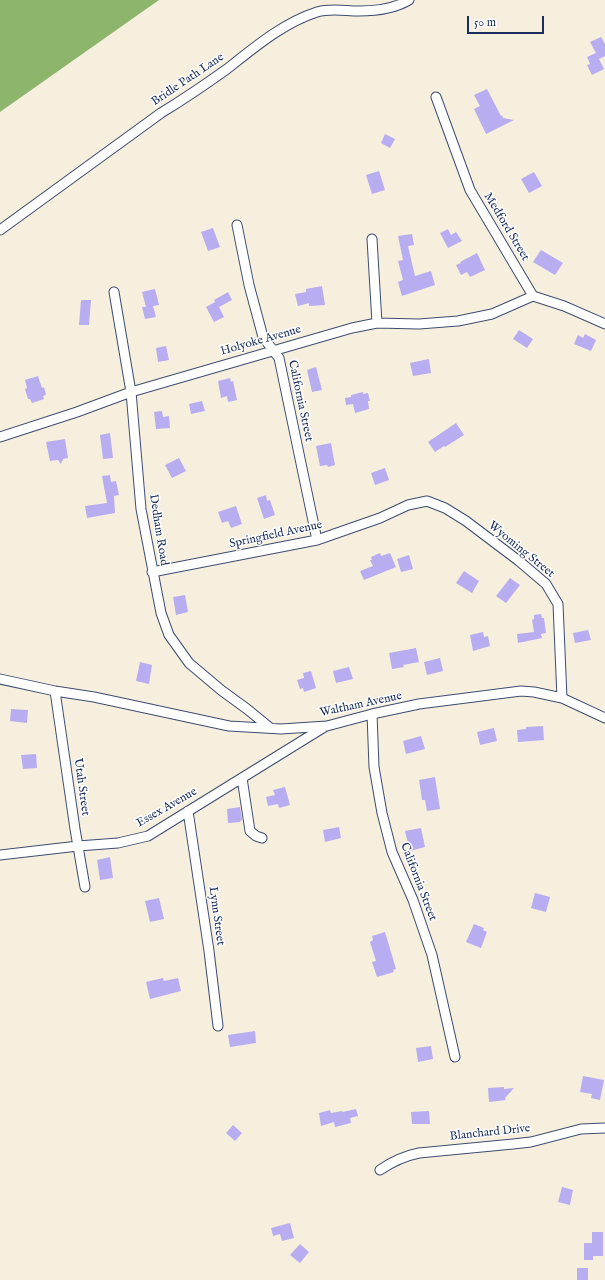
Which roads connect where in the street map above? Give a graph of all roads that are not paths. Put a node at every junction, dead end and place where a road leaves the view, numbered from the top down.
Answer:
1 (409, 0) edge
2 (436, 97) dead end
3 (237, 226) dead end
4 (0, 230) edge
5 (372, 239) dead end
6 (114, 292) dead end
7 (533, 296) junction
8 (377, 323) junction
9 (605, 324) edge
10 (274, 350) junction
11 (131, 392) junction
12 (0, 437) edge
13 (466, 522) joint
14 (317, 540) junction
15 (152, 572) junction
16 (0, 679) edge
17 (55, 691) junction
18 (562, 698) junction
19 (247, 709) junction
20 (372, 714) junction
21 (605, 718) edge
22 (244, 726) junction
23 (327, 726) junction
24 (269, 727) junction
25 (242, 778) junction
26 (188, 811) junction
27 (262, 838) dead end
28 (78, 846) junction
29 (0, 855) edge
30 (85, 887) dead end
31 (218, 1026) dead end
32 (454, 1057) dead end
33 (605, 1128) edge
34 (380, 1170) dead end

1 - 4 street, Bridle Path Lane
2 - 7 street, Medford Street
3 - 10 street, California Street
5 - 8 street
6 - 11 street, Dedham Road
7 - 8 street, Holyoke Avenue
7 - 9 street
8 - 10 street, Holyoke Avenue
10 - 11 street, Holyoke Avenue
10 - 14 street, California Street
11 - 12 street, Holyoke Avenue
11 - 15 street, Dedham Road
13 - 14 street, Springfield Avenue
13 - 18 street, Wyoming Street
14 - 15 street, Springfield Avenue
15 - 19 street, Dedham Road
16 - 17 street, Waltham Avenue
17 - 22 street, Waltham Avenue
17 - 28 street, Utah Street
18 - 20 street, Waltham Avenue
18 - 21 street, Waltham Avenue
19 - 22 street
19 - 24 street, Dedham Road
20 - 23 street, Waltham Avenue
20 - 32 street, California Street
22 - 24 street, Waltham Avenue
23 - 24 street, Waltham Avenue
23 - 25 street, Essex Avenue
25 - 26 street, Essex Avenue
25 - 27 street
26 - 28 street, Essex Avenue
26 - 31 street, Lynn Street
28 - 29 street, Essex Avenue
28 - 30 street, Utah Street
33 - 34 street, Blanchard Drive

